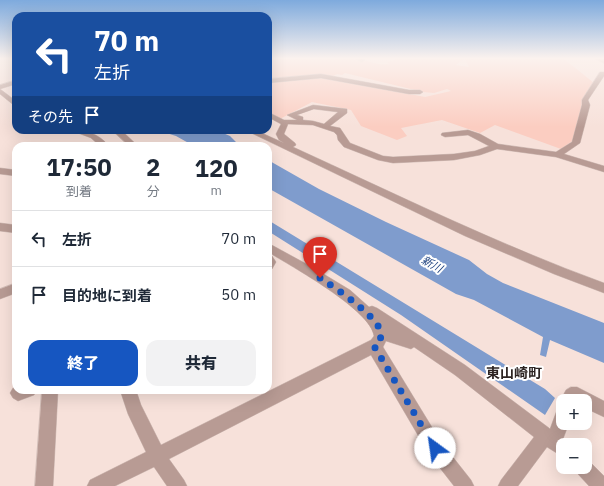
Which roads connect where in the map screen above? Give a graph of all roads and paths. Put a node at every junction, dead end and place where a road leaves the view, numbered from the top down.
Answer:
1 (354, 82) edge
2 (597, 82) edge
3 (12, 83) edge
4 (0, 87) edge
5 (0, 91) edge
6 (420, 92) dead end
7 (12, 101) edge
8 (272, 116) edge
9 (300, 119) dead end
10 (285, 122) junction
11 (326, 126) junction
12 (87, 134) edge
13 (120, 134) edge
14 (258, 134) edge
15 (445, 135) dead end
16 (101, 142) edge
17 (130, 142) edge
18 (496, 146) junction
19 (301, 153) junction
20 (557, 155) junction
21 (604, 169) edge
22 (0, 171) edge
23 (12, 172) edge
24 (0, 227) edge
25 (12, 228) edge
26 (272, 249) edge
27 (604, 288) edge
28 (12, 290) edge
29 (0, 294) edge
30 (346, 294) junction
31 (378, 340) junction
32 (423, 346) junction
33 (50, 394) edge
34 (129, 394) edge
35 (592, 403) edge
36 (604, 409) edge
37 (558, 430) edge
38 (554, 442) edge
39 (157, 456) junction
40 (590, 474) edge
41 (44, 486) edge
42 (96, 486) edge
43 (178, 486) edge
44 (466, 486) edge
45 (507, 486) edge
46 (601, 486) edge

1 - 6 street
2 - 20 street
3 - 4 street
5 - 7 street
8 - 10 street
9 - 11 street
10 - 11 street
10 - 19 street
11 - 18 street
12 - 16 street
13 - 17 street
14 - 19 street
15 - 18 street
18 - 20 street
19 - 27 street
20 - 21 street
22 - 23 street
24 - 25 street
26 - 30 street
28 - 29 street
30 - 31 street
30 - 32 street
31 - 32 street
31 - 39 street
31 - 44 street
32 - 38 street
33 - 41 street
34 - 39 street
35 - 36 street
37 - 38 street
38 - 45 street
39 - 42 street
39 - 43 street
40 - 46 street

